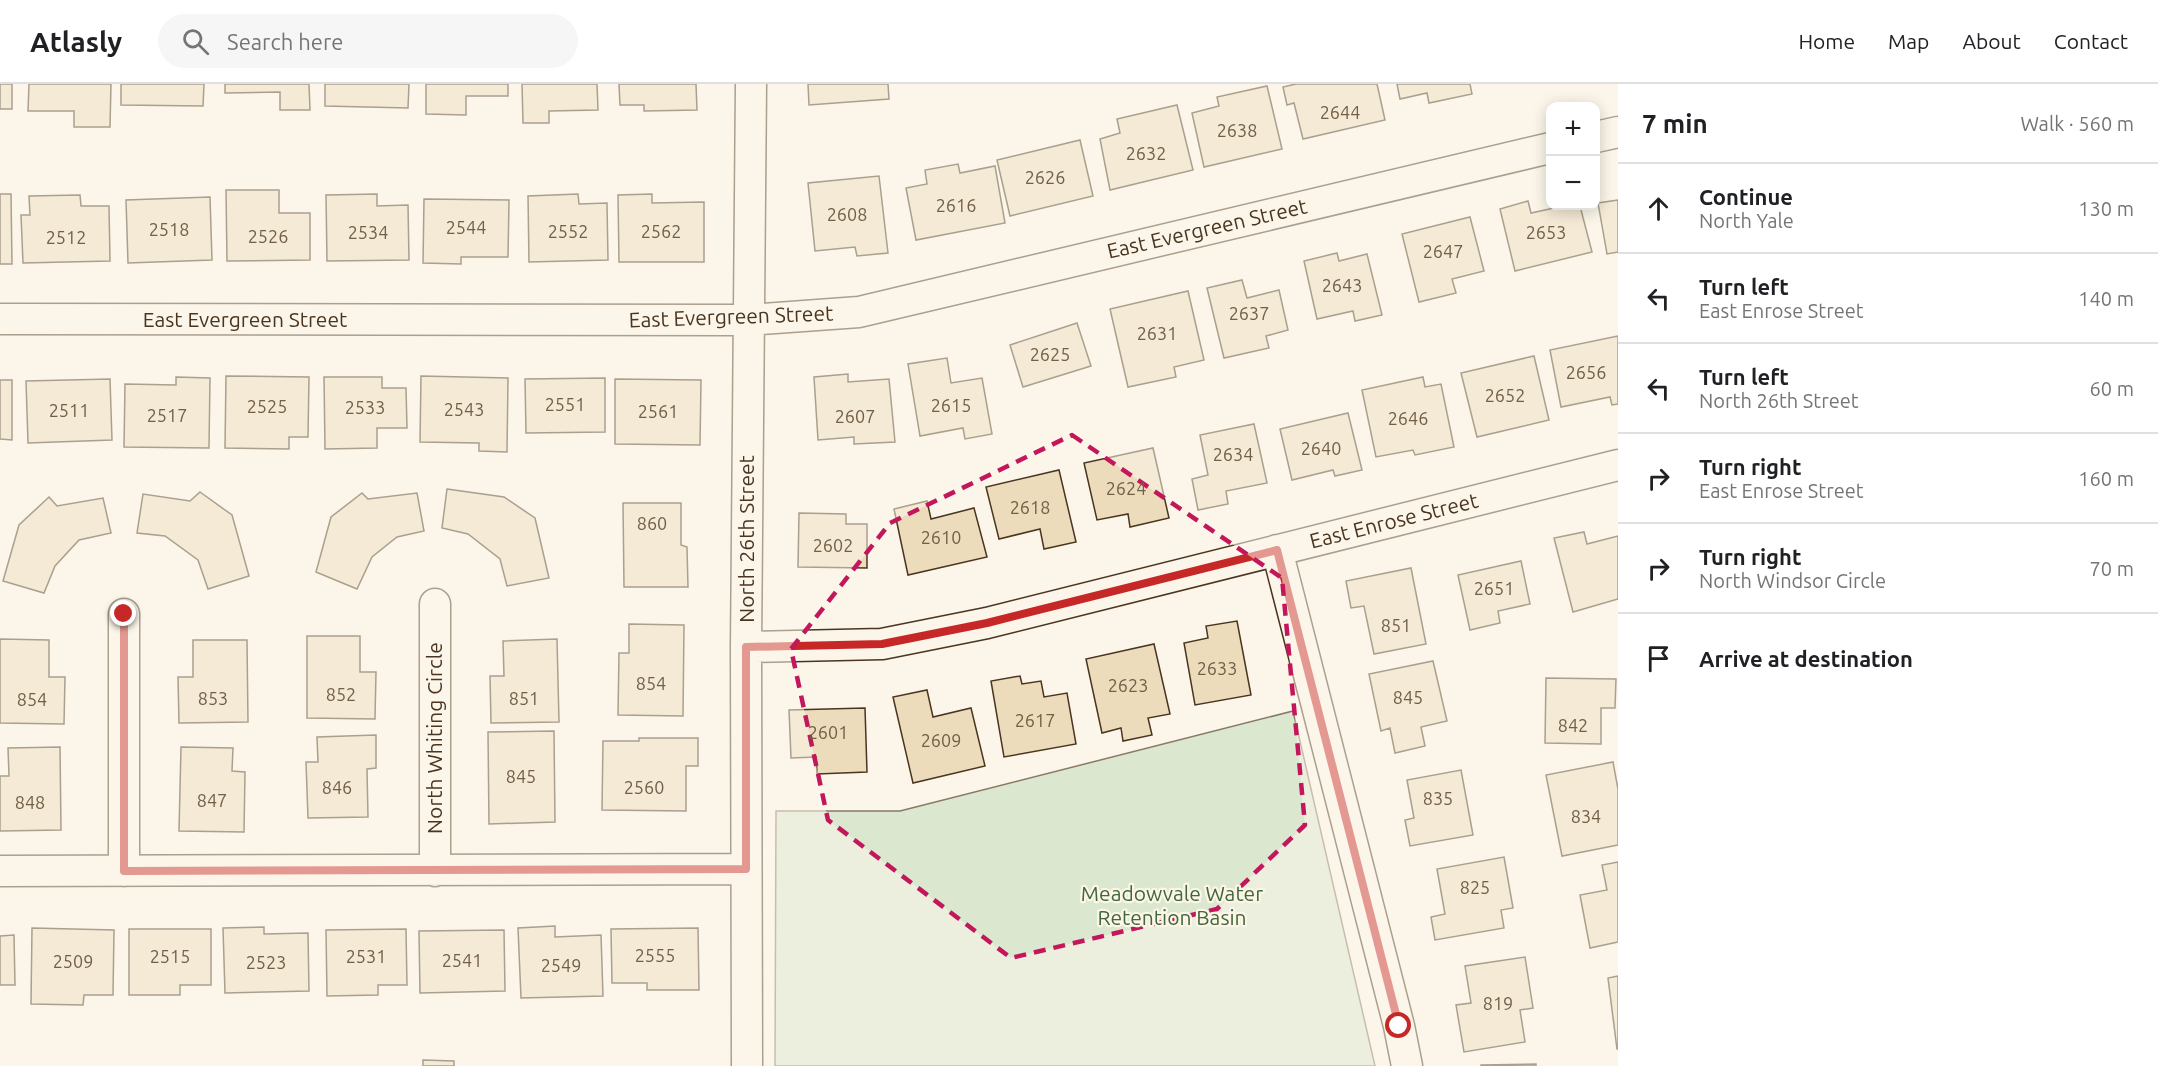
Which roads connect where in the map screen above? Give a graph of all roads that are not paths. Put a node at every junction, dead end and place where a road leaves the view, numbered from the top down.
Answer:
1 (751, 84) edge
2 (1618, 132) edge
3 (1600, 136) edge
4 (1546, 149) edge
5 (0, 319) edge
6 (749, 320) junction
7 (1618, 465) edge
8 (1277, 550) junction
9 (435, 604) dead end
10 (124, 614) dead end
11 (746, 647) junction
12 (746, 869) junction
13 (0, 871) edge
14 (124, 871) junction
15 (435, 871) junction
16 (747, 1066) edge
17 (1407, 1066) edge

1 - 6 street, North 26th Street
2 - 3 street
4 - 6 street, East Evergreen Street
5 - 6 street, East Evergreen Street
6 - 11 street, North 26th Street
7 - 8 street, East Enrose Street
8 - 11 street, East Enrose Street
8 - 17 street
9 - 15 street, North Whiting Circle
10 - 14 street
11 - 12 street, North 26th Street
12 - 15 street
12 - 16 street, North 26th Street
13 - 14 street
14 - 15 street

